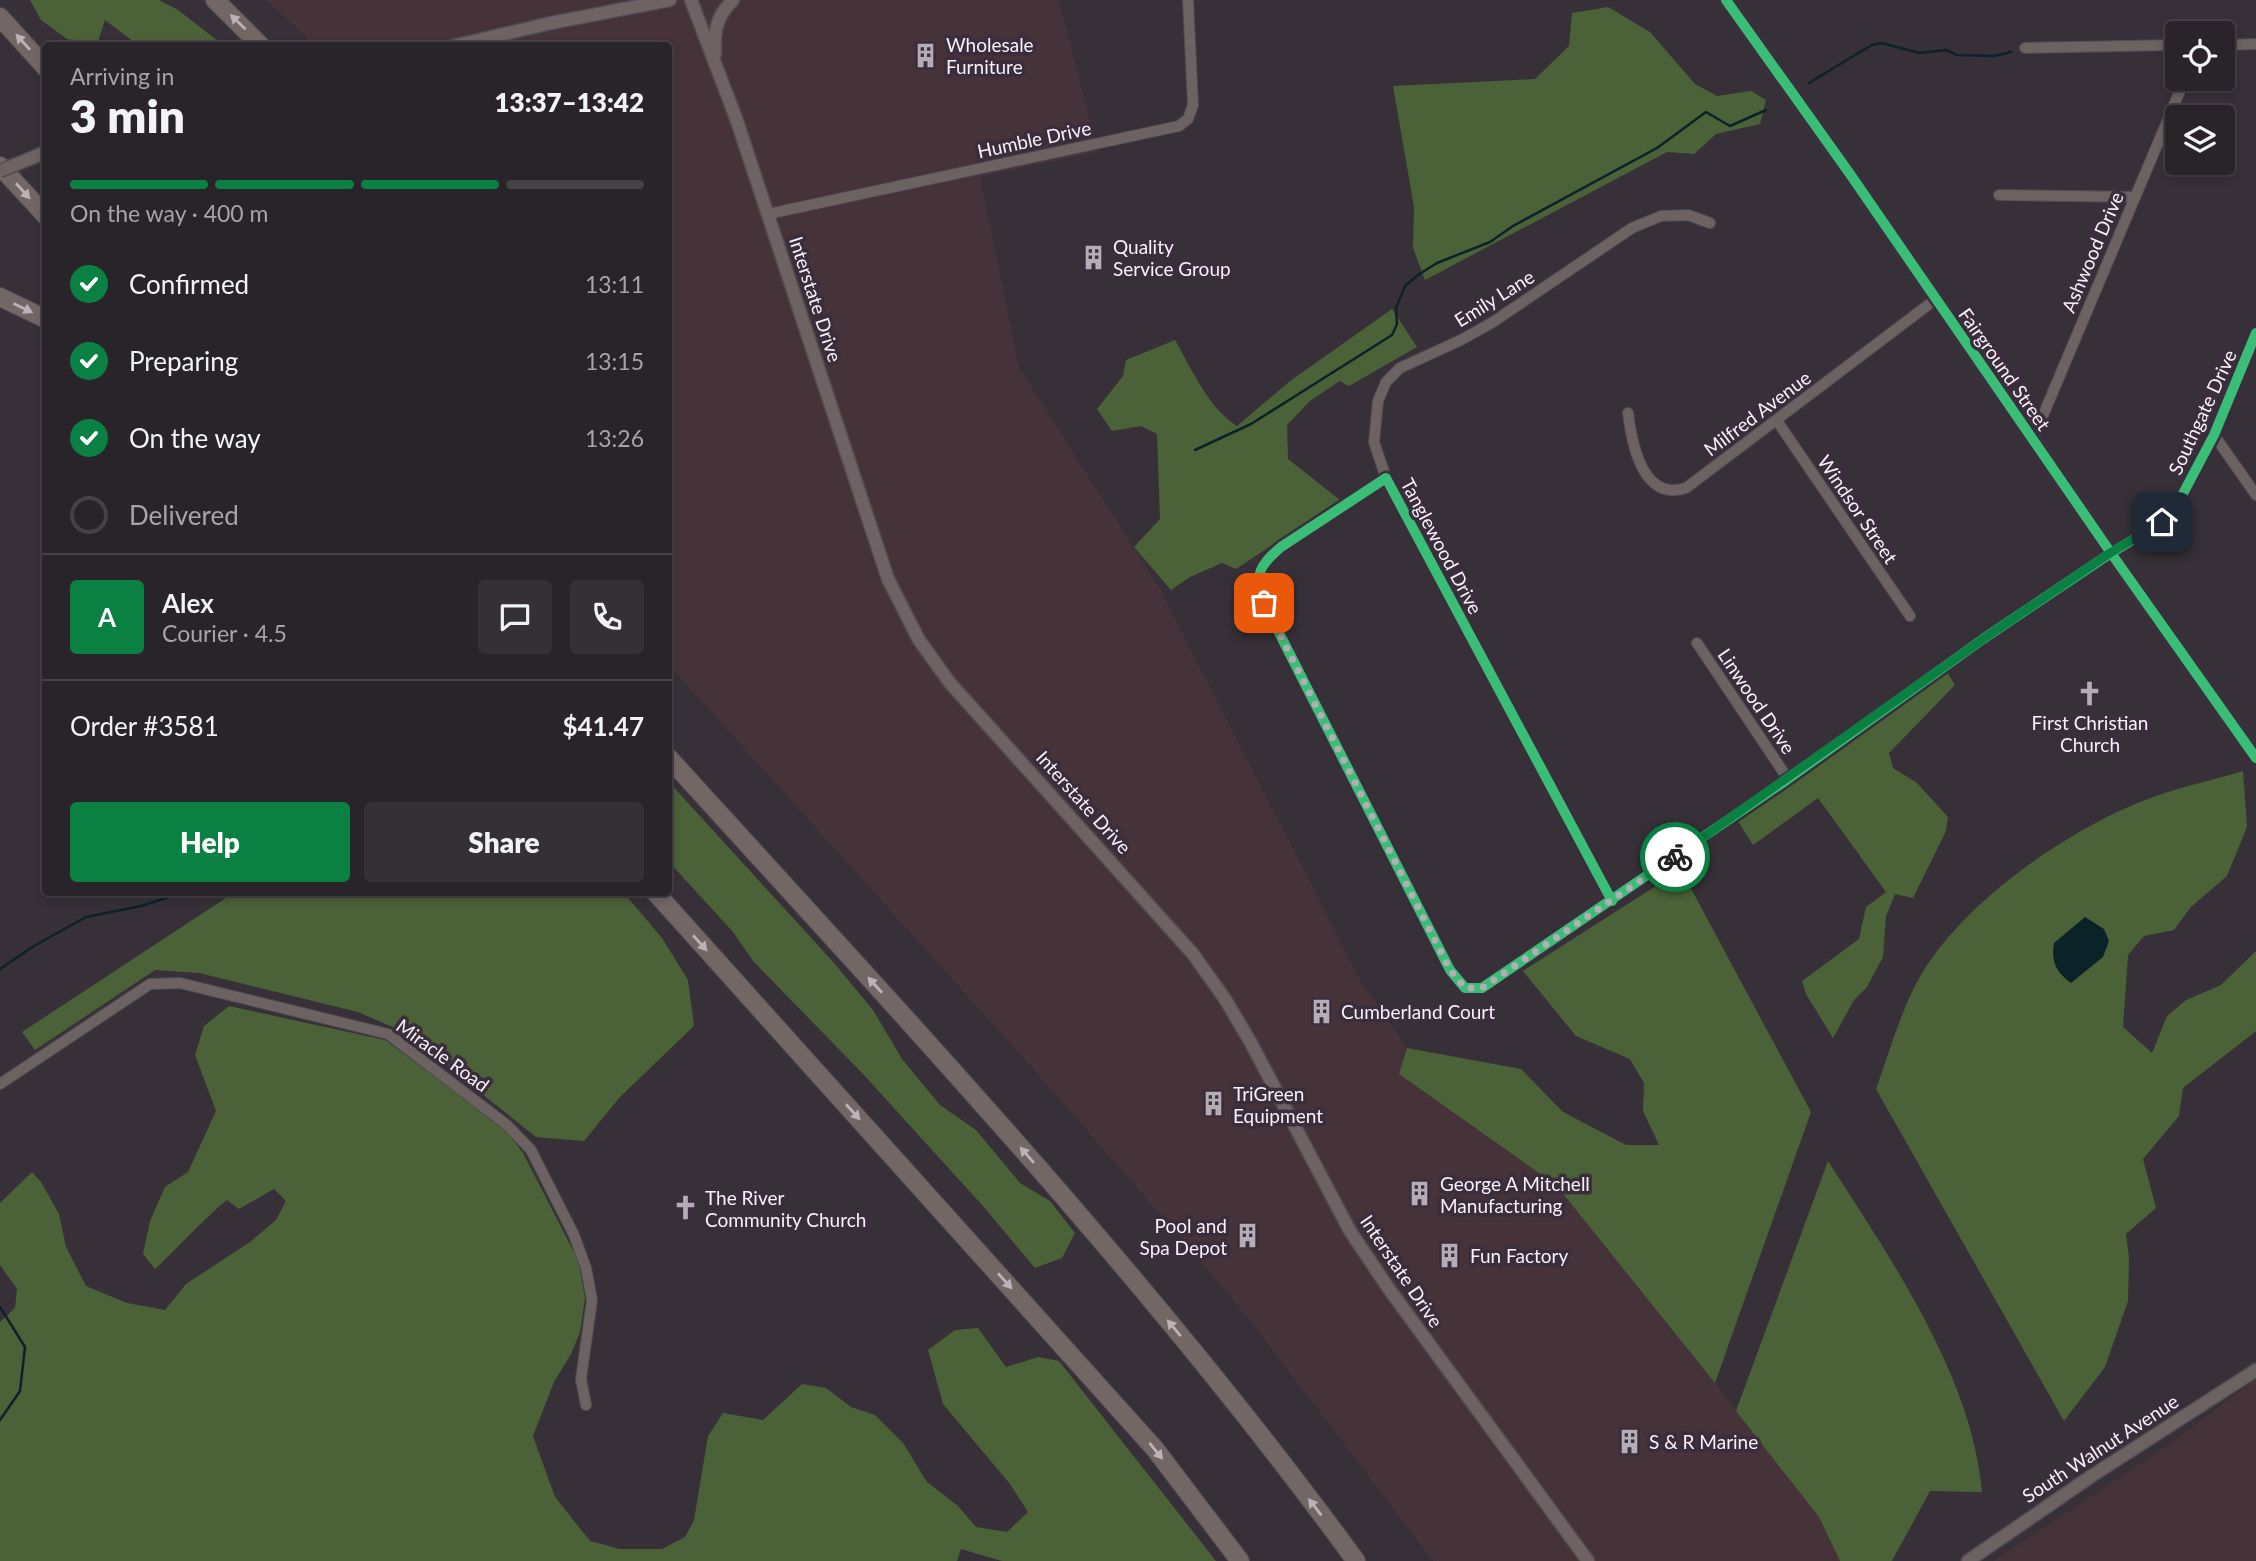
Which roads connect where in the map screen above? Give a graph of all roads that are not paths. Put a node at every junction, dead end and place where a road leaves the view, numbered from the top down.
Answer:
1 (215, 0) edge
2 (670, 0) edge
3 (691, 0) edge
4 (733, 0) edge
5 (1188, 0) edge
6 (1726, 0) edge
7 (0, 17) edge
8 (257, 42) edge
9 (470, 42) edge
10 (2256, 44) edge
11 (2165, 45) edge
12 (2235, 45) edge
13 (2025, 48) dead end
14 (42, 64) edge
15 (716, 65) junction
16 (2180, 91) edge
17 (42, 154) edge
18 (0, 166) edge
19 (0, 171) edge
20 (1999, 195) dead end
21 (2135, 197) junction
22 (42, 212) edge
23 (768, 214) junction
24 (1710, 223) dead end
25 (0, 297) edge
26 (1936, 299) junction
27 (42, 317) edge
28 (2256, 333) edge
29 (1628, 414) dead end
30 (1777, 421) junction
31 (2214, 435) junction
32 (2033, 439) junction
33 (1386, 478) junction
34 (2256, 495) edge
35 (2110, 553) junction
36 (1910, 616) dead end
37 (1697, 643) dead end
38 (2256, 758) edge
39 (672, 761) edge
40 (1788, 779) junction
41 (659, 896) edge
42 (1612, 901) junction
43 (1482, 988) joint
44 (0, 1084) edge
45 (2256, 1370) edge
46 (586, 1405) dead end
47 (1240, 1561) edge
48 (1356, 1561) edge
49 (1588, 1561) edge
50 (1968, 1561) edge

8 -> 1 highway
2 - 9 main road
3 - 15 main road, Interstate Drive
4 - 15 main road
5 - 23 street, Humble Drive
6 - 26 street, Fairground Street
14 -> 7 highway
10 - 12 street
11 - 13 street
15 - 23 main road, Interstate Drive
16 - 21 street, Ashwood Drive
17 - 19 main road, bridge
18 -> 22 highway
20 - 21 street
21 - 32 street, Ashwood Drive
23 - 49 main road, Interstate Drive
24 - 33 street, Emily Lane
25 -> 27 highway
26 - 30 street, Milfred Avenue
26 - 32 street, Fairground Street
28 - 31 street, Southgate Drive
29 - 30 street, Milfred Avenue
30 - 36 street, Windsor Street
31 - 34 street
31 - 35 street, Southgate Drive
32 - 35 street, Fairground Street
33 - 42 street, Tanglewood Drive
33 - 43 street, Tanglewood Drive
35 - 38 street, Fairground Street
35 - 40 street, Southgate Drive
37 - 40 street, Linwood Drive
48 -> 39 highway
40 - 42 street, Southgate Drive
41 -> 47 highway
42 - 43 street, Southgate Drive
44 - 46 street, Miracle Road
45 - 50 street, South Walnut Avenue

